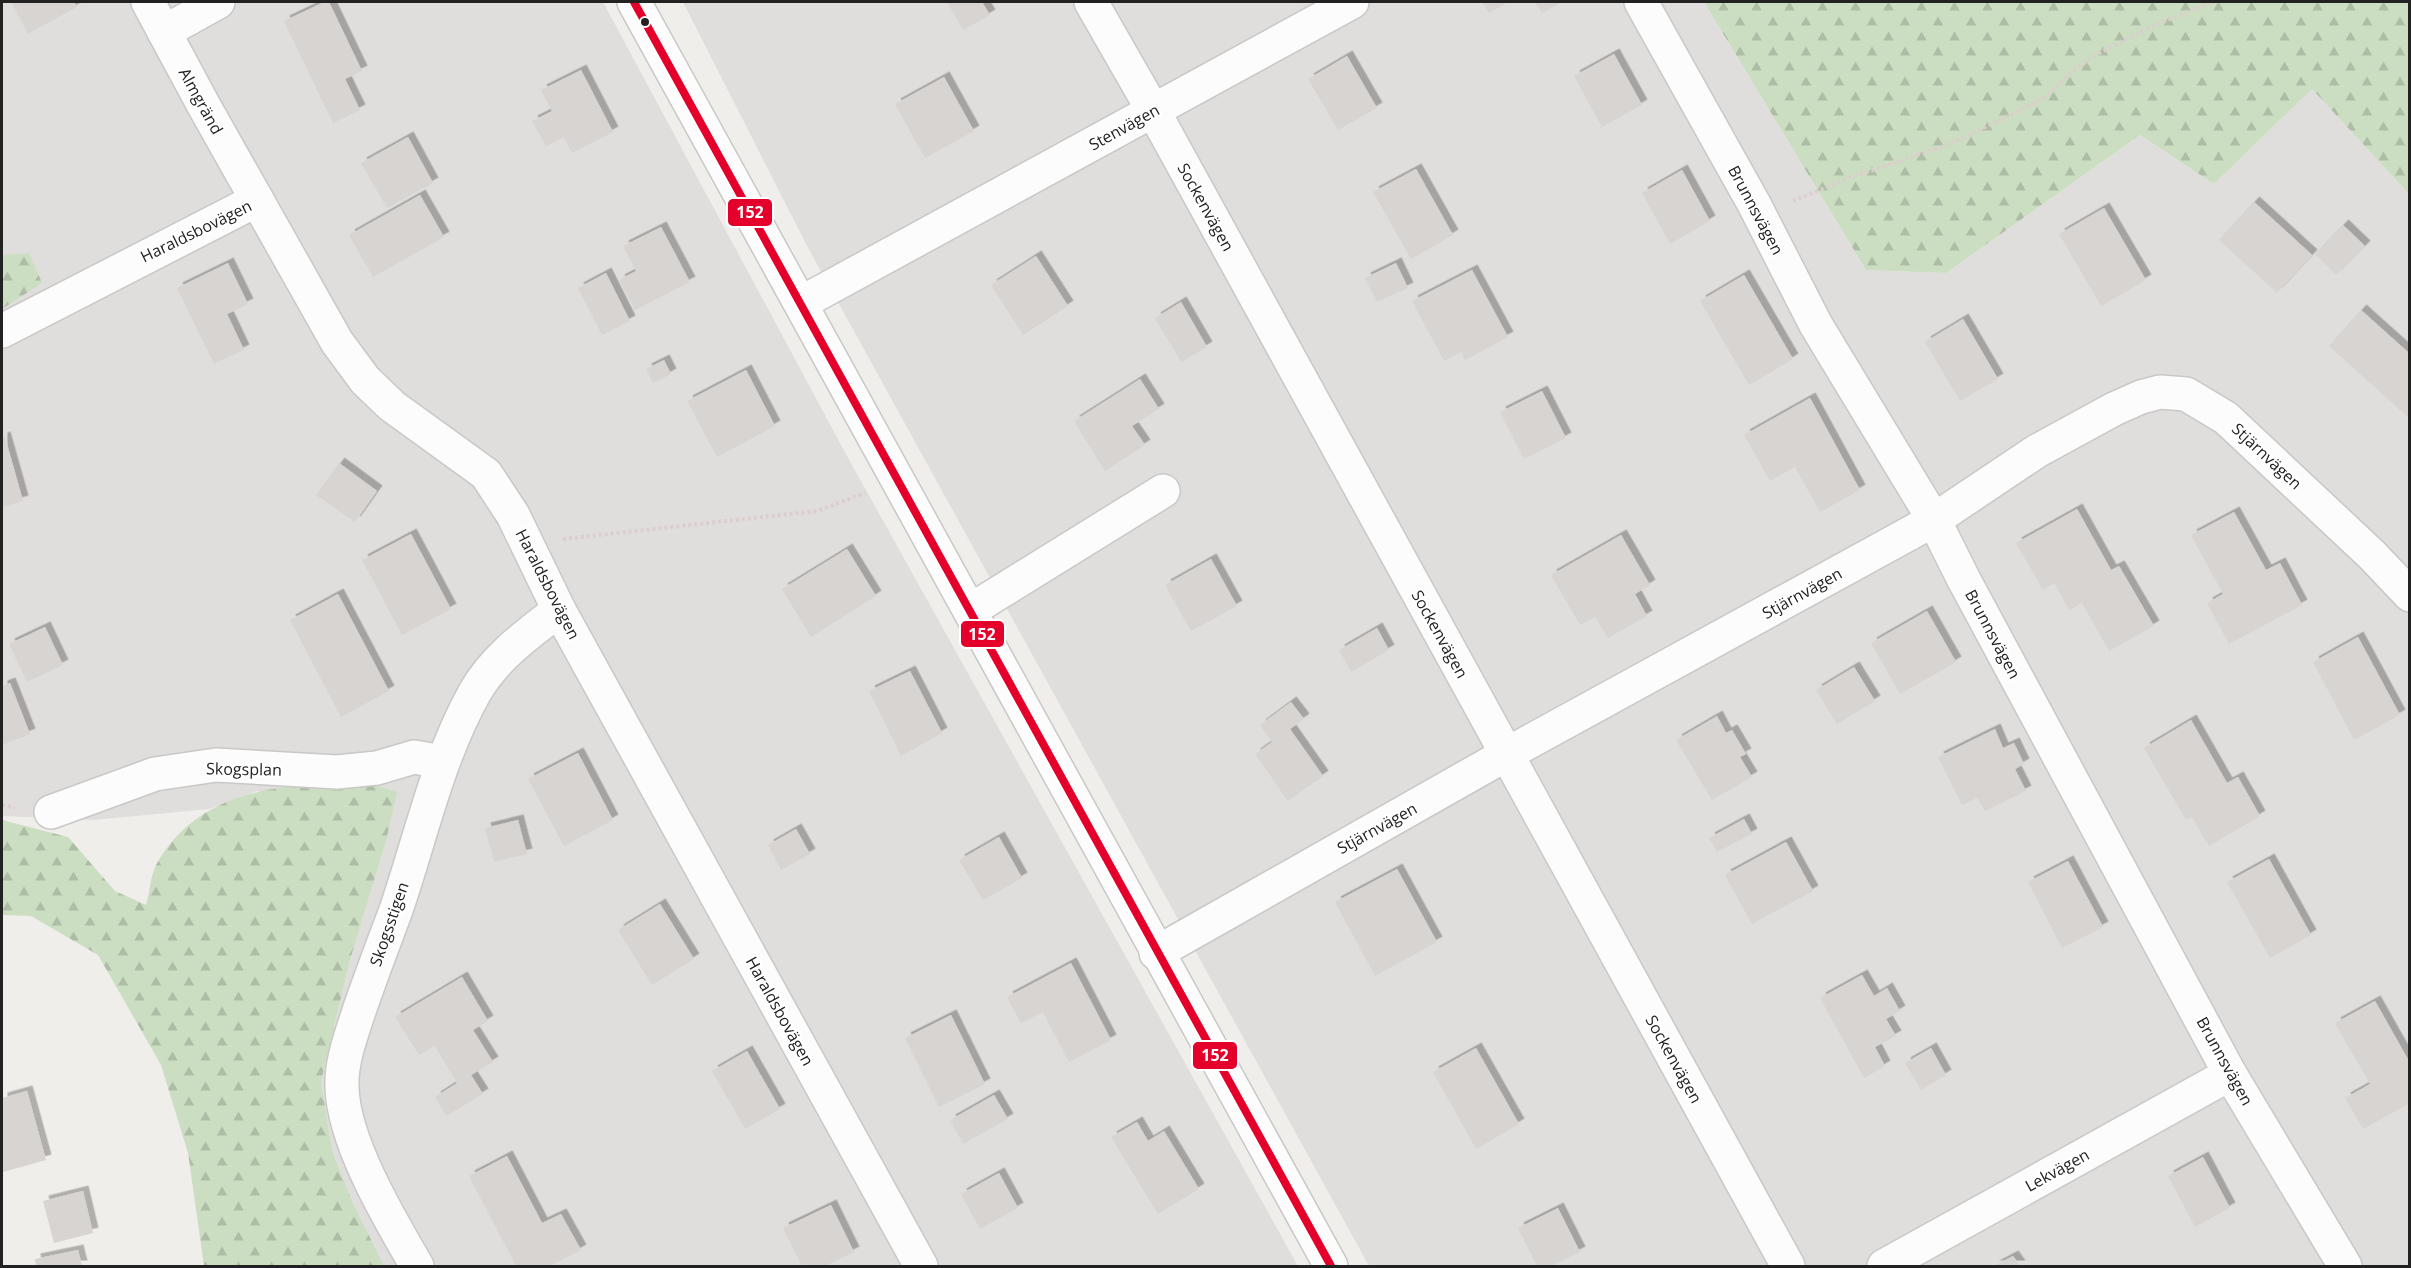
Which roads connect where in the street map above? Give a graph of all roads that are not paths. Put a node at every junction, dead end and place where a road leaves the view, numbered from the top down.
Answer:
1 (148, 2) edge
2 (218, 2) edge
3 (634, 2) edge
4 (1091, 2) edge
5 (1352, 2) edge
6 (1641, 2) edge
7 (164, 32) junction
8 (1154, 112) junction
9 (257, 200) junction
10 (801, 303) junction
11 (2, 331) edge
12 (1163, 491) dead end
13 (1934, 520) junction
14 (2409, 595) edge
15 (559, 610) junction
16 (970, 610) junction
17 (1507, 754) junction
18 (443, 762) junction
19 (51, 812) dead end
20 (1156, 952) junction
21 (2230, 1074) junction
22 (417, 1266) edge
23 (921, 1266) edge
24 (1331, 1266) edge
25 (1788, 1266) edge
26 (1884, 1266) edge
27 (2345, 1266) edge

1 - 7 street, Almgränd
2 - 7 street
3 - 10 street
4 - 8 street, Sockenvägen
5 - 8 street, Stenvägen
6 - 13 street, Brunnsvägen
7 - 9 street, Almgränd
8 - 10 street, Stenvägen
8 - 17 street, Sockenvägen
9 - 11 street, Haraldsbovägen
9 - 15 street, Haraldsbovägen
10 - 16 street
12 - 16 street
13 - 14 street, Stjärnvägen
13 - 17 street, Stjärnvägen
13 - 21 street, Brunnsvägen
15 - 18 street, Skogsstigen
15 - 23 street, Haraldsbovägen
16 - 20 street
17 - 20 street, Stjärnvägen
17 - 25 street, Sockenvägen
18 - 19 street, Skogsplan
18 - 22 street, Skogsstigen
20 - 24 street
21 - 26 street, Lekvägen
21 - 27 street, Brunnsvägen

